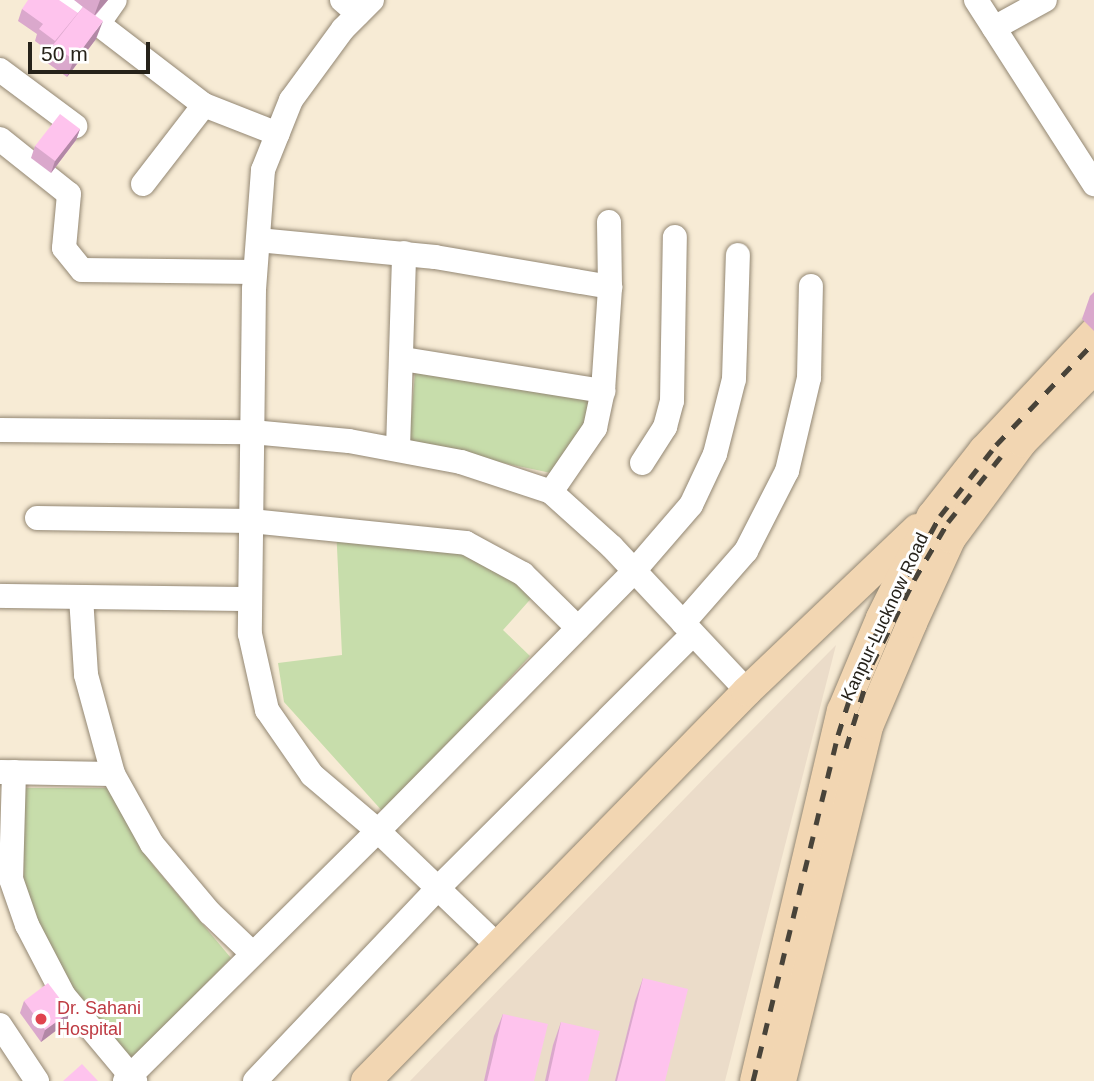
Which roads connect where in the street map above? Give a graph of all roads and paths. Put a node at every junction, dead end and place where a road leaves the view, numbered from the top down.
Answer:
1 (67, 0) edge
2 (115, 0) edge
3 (976, 0) edge
4 (1045, 0) edge
5 (357, 5) edge
6 (98, 24) junction
7 (994, 28) junction
8 (0, 70) edge
9 (204, 105) junction
10 (75, 127) edge
11 (278, 134) junction
12 (0, 139) edge
13 (143, 184) dead end
14 (1094, 184) edge
15 (609, 222) dead end
16 (675, 237) dead end
17 (258, 240) junction
18 (404, 253) junction
19 (737, 255) dead end
20 (256, 272) junction
21 (811, 285) dead end
22 (610, 287) junction
23 (1094, 332) edge
24 (403, 359) junction
25 (1094, 369) edge
26 (603, 391) junction
27 (0, 430) edge
28 (252, 432) junction
29 (398, 449) junction
30 (642, 463) dead end
31 (551, 492) junction
32 (932, 516) junction
33 (37, 518) dead end
34 (251, 521) junction
35 (634, 571) junction
36 (0, 596) edge
37 (80, 597) junction
38 (250, 599) junction
39 (836, 608) junction
40 (881, 618) junction
41 (912, 623) junction
42 (578, 628) junction
43 (688, 628) junction
44 (747, 691) junction
45 (7, 772) edge
46 (113, 774) junction
47 (379, 831) junction
48 (437, 889) junction
49 (498, 946) junction
50 (253, 954) junction
51 (0, 1025) edge
52 (130, 1079) edge
53 (37, 1081) edge
54 (255, 1081) edge
55 (366, 1081) edge
56 (755, 1081) edge
57 (781, 1081) edge

1 - 6 street
2 - 6 street
3 - 7 street
4 - 7 street
5 - 11 street
6 - 9 street
7 - 14 street
8 - 10 street
9 - 11 street
9 - 13 street
11 - 17 street
12 - 20 street
15 - 22 street
16 - 30 street
17 - 18 street
17 - 20 street
18 - 22 street
18 - 24 street
19 - 35 street
20 - 28 street
21 - 43 street
22 - 26 street
23 - 32 main road, Kanpur-Lucknow Road
24 - 26 street
24 - 29 street
25 - 41 main road, Kanpur-Lucknow Road
26 - 31 street
27 - 28 street
28 - 29 street
28 - 34 street
29 - 31 street
31 - 35 street
32 - 39 main road
32 - 40 main road, Kanpur-Lucknow Road
33 - 34 street
34 - 38 street
34 - 42 street
35 - 42 street
35 - 43 street
36 - 37 street
37 - 38 street
37 - 46 street
38 - 47 street
39 - 40 main road
39 - 44 main road
40 - 41 main road
40 - 56 main road, Kanpur-Lucknow Road
41 - 57 main road, Kanpur-Lucknow Road
42 - 47 street
43 - 44 street
43 - 48 street
44 - 49 main road
45 - 46 street
45 - 52 street
46 - 50 street
47 - 48 street
47 - 50 street
48 - 49 street
48 - 54 street
49 - 55 main road
50 - 52 street
51 - 53 street

